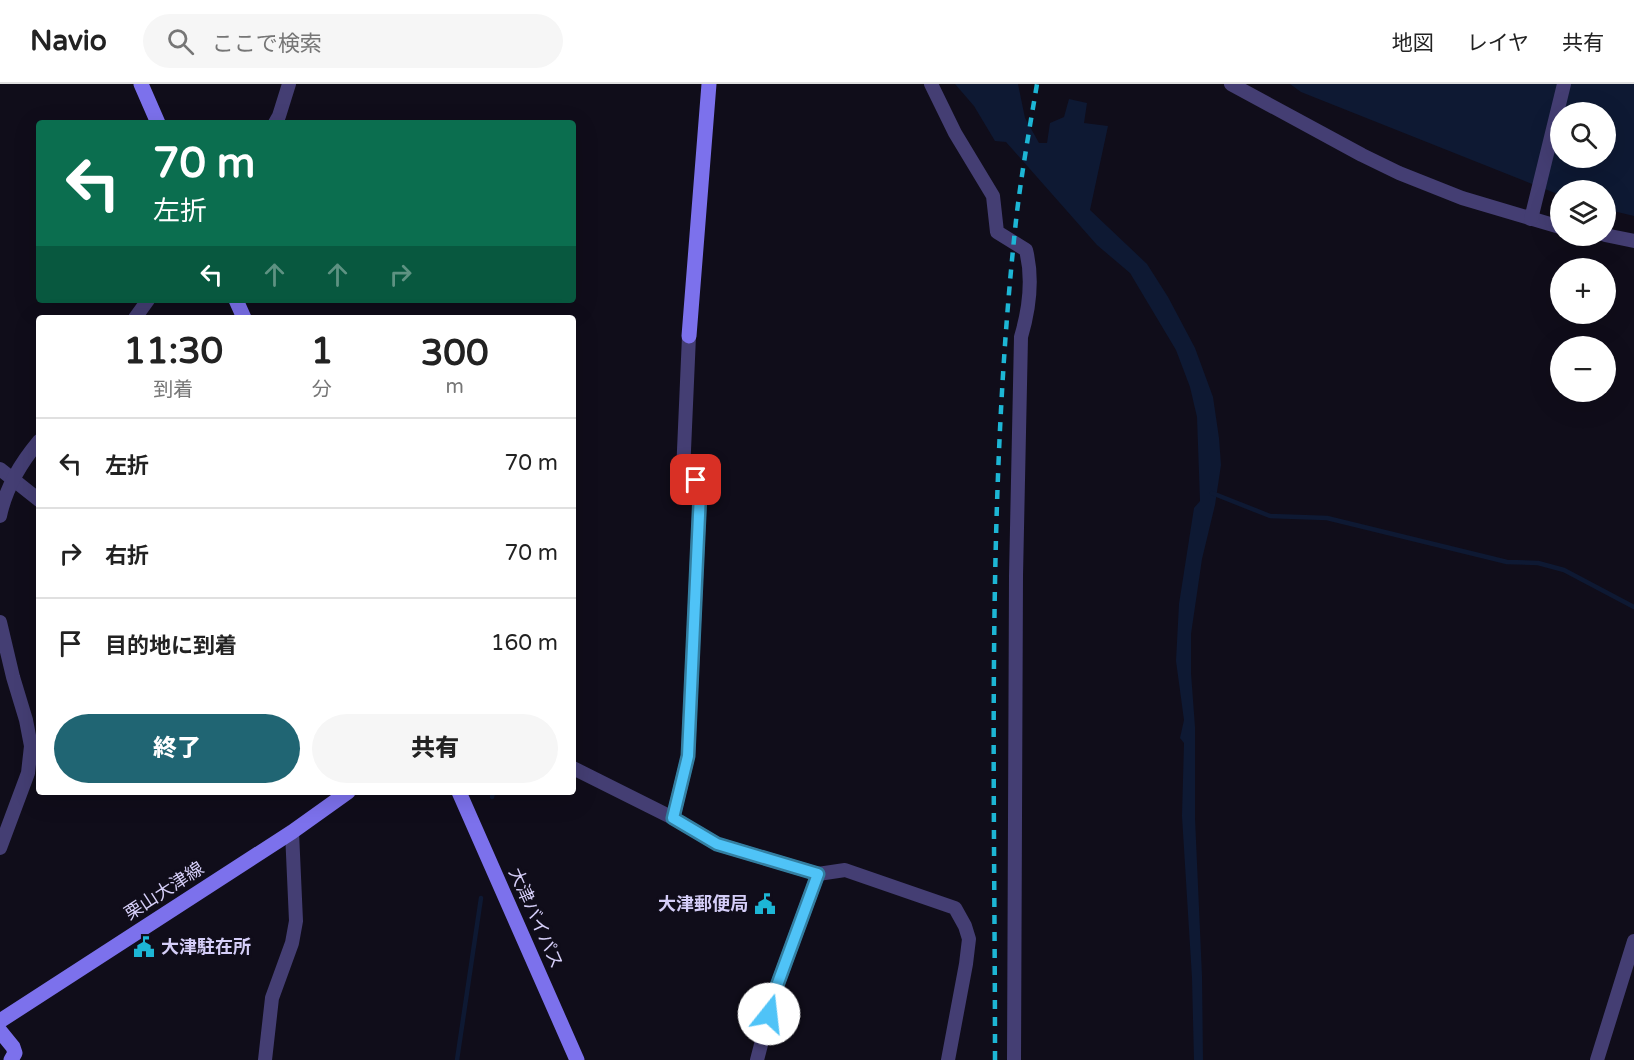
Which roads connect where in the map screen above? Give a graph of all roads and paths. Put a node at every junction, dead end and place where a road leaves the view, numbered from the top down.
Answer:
1 (141, 84) edge
2 (289, 84) edge
3 (710, 84) edge
4 (931, 84) edge
5 (1231, 84) edge
6 (1564, 84) edge
7 (157, 120) edge
8 (277, 120) edge
9 (1531, 219) junction
10 (1550, 225) edge
11 (1616, 238) edge
12 (1634, 241) edge
13 (689, 336) joint
14 (36, 445) edge
15 (0, 469) edge
16 (12, 479) junction
17 (36, 498) edge
18 (0, 516) edge
19 (0, 622) edge
20 (576, 770) edge
21 (344, 795) edge
22 (460, 795) edge
23 (673, 818) junction
24 (292, 832) junction
25 (0, 848) edge
26 (818, 874) junction
27 (1634, 941) edge
28 (0, 1021) edge
29 (0, 1031) edge
30 (11, 1060) edge
31 (265, 1060) edge
32 (577, 1060) edge
33 (758, 1060) edge
34 (948, 1060) edge
35 (1014, 1060) edge
36 (1597, 1060) edge

1 - 7 main road
2 - 8 street
3 - 13 main road
4 - 35 street
5 - 9 street
6 - 9 street
9 - 10 street
11 - 12 street
13 - 23 street
14 - 16 street
15 - 16 street
16 - 17 street
16 - 18 street
19 - 25 street
20 - 23 street
21 - 24 main road, 栗山大津線
22 - 32 main road, 大津バイパス
23 - 26 street
24 - 28 main road, 栗山大津線
24 - 31 street
26 - 33 street
26 - 34 street
27 - 36 street
29 - 30 main road

